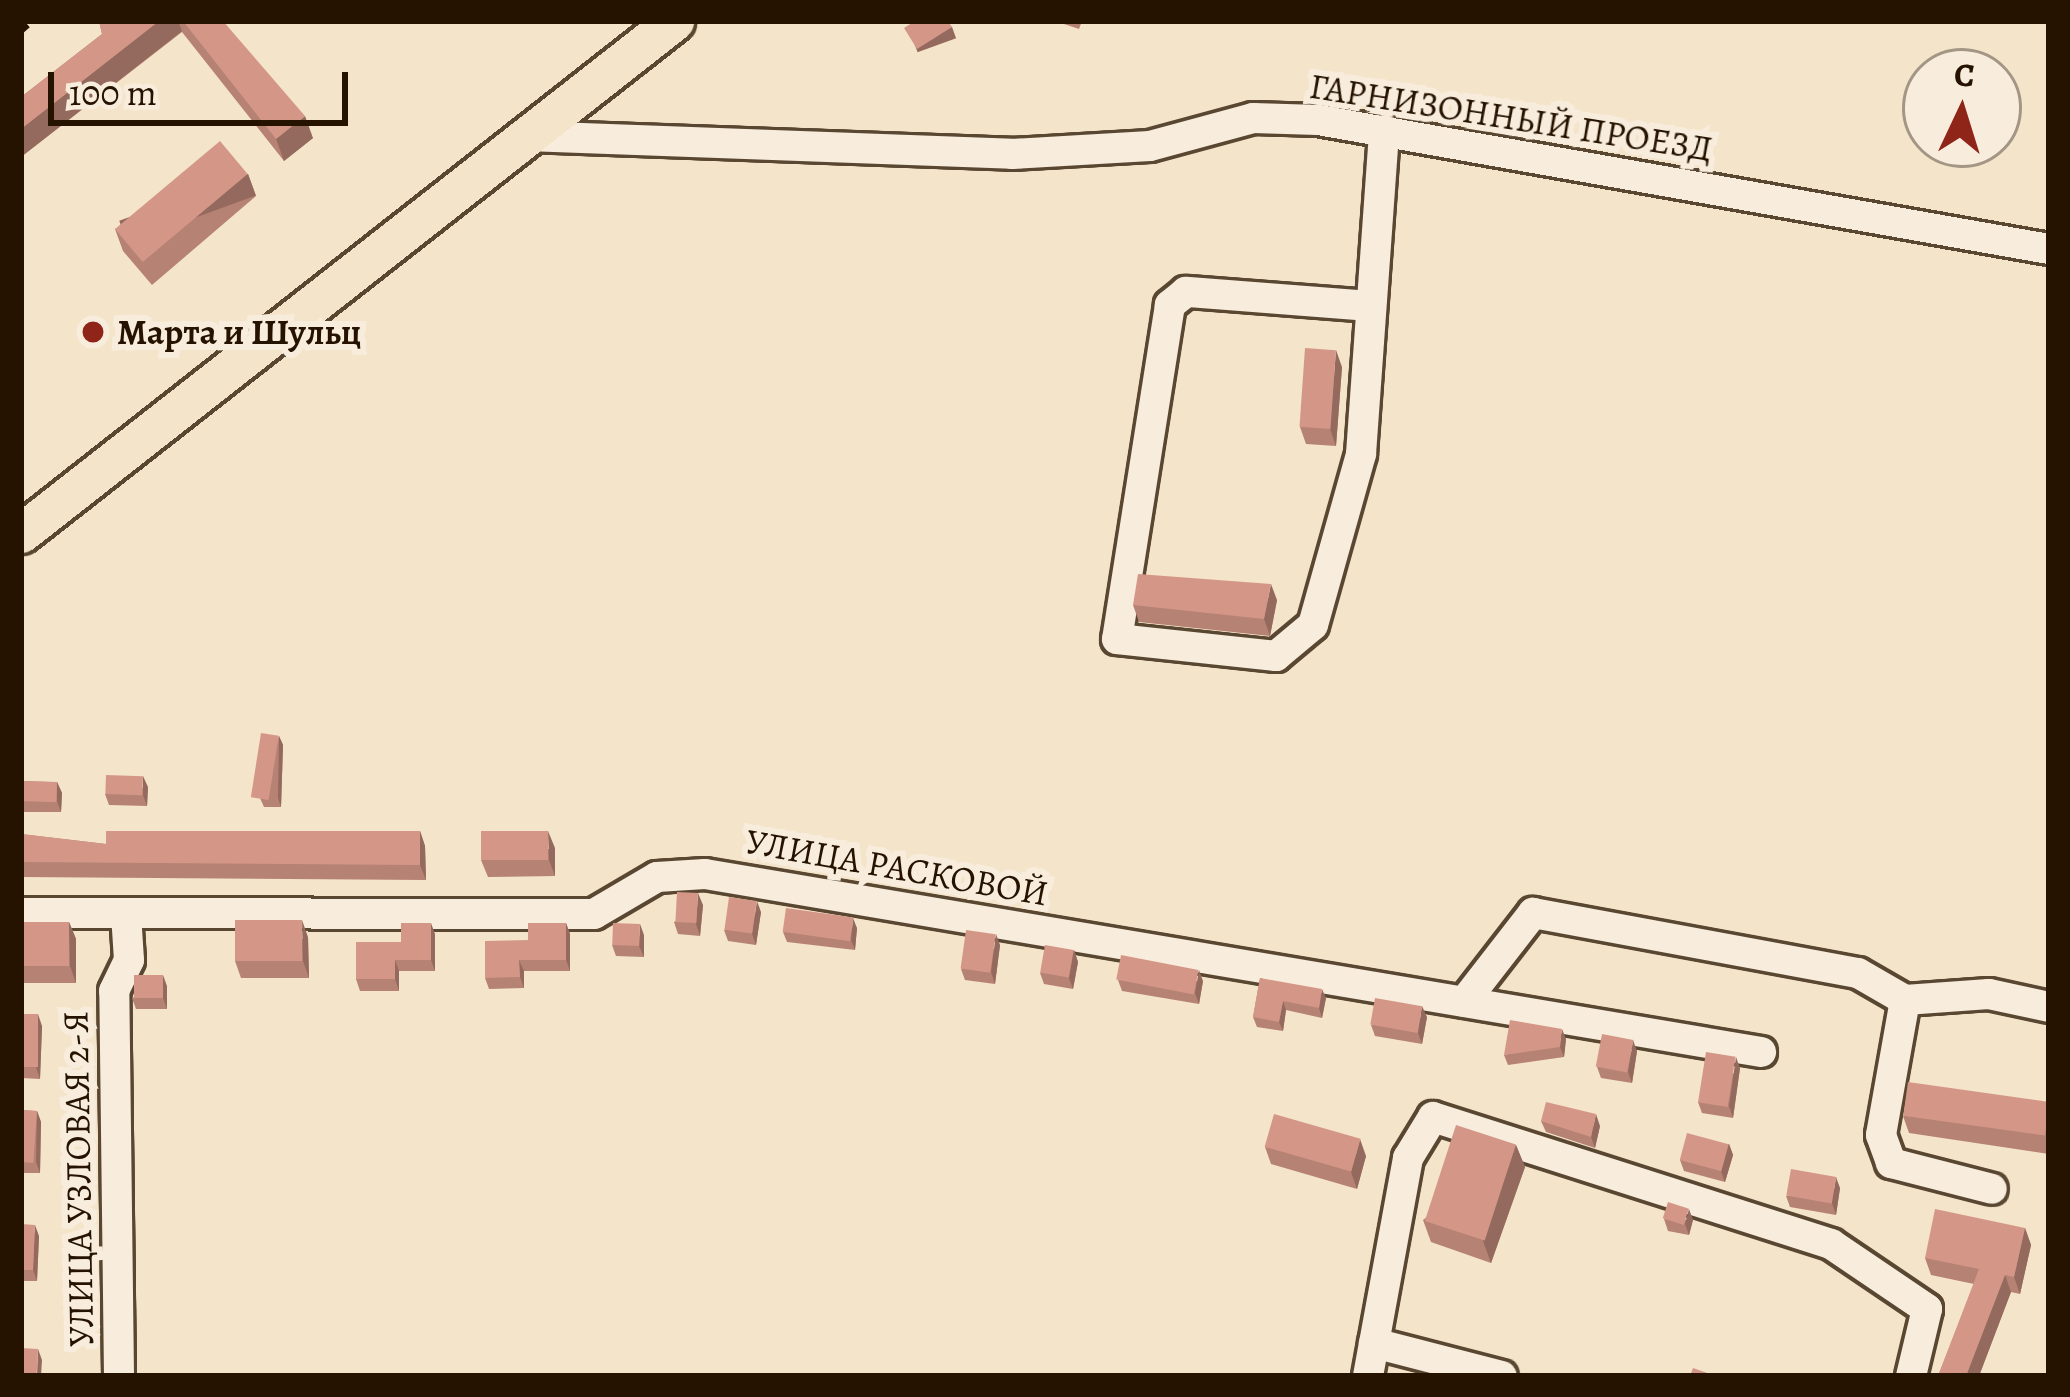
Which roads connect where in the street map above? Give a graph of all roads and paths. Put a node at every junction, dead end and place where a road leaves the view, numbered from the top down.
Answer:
1 (674, 21) edge
2 (1384, 130) junction
3 (527, 136) junction
4 (2049, 249) edge
5 (1370, 306) junction
6 (21, 533) edge
7 (21, 913) edge
8 (126, 913) junction
9 (1905, 1000) junction
10 (1464, 1002) junction
11 (2049, 1007) edge
12 (1761, 1052) dead end
13 (1992, 1190) dead end
14 (1375, 1343) junction
15 (119, 1376) edge
16 (1369, 1376) edge
17 (1502, 1376) edge
18 (1911, 1376) edge

1 - 3 main road
2 - 3 street, ГАРНИЗОННЫЙ ПРОЕЗД
2 - 4 street, ГАРНИЗОННЫЙ ПРОЕЗД
2 - 5 street
3 - 6 main road
5 - 5 street
7 - 8 street, УЛИЦА РАСКОВОЙ
8 - 10 street, УЛИЦА РАСКОВОЙ
8 - 15 street, УЛИЦА УЗЛОВАЯ 2-Я
9 - 10 street
9 - 11 street
9 - 13 street
10 - 12 street, УЛИЦА РАСКОВОЙ
14 - 16 street
14 - 17 street
14 - 18 street

